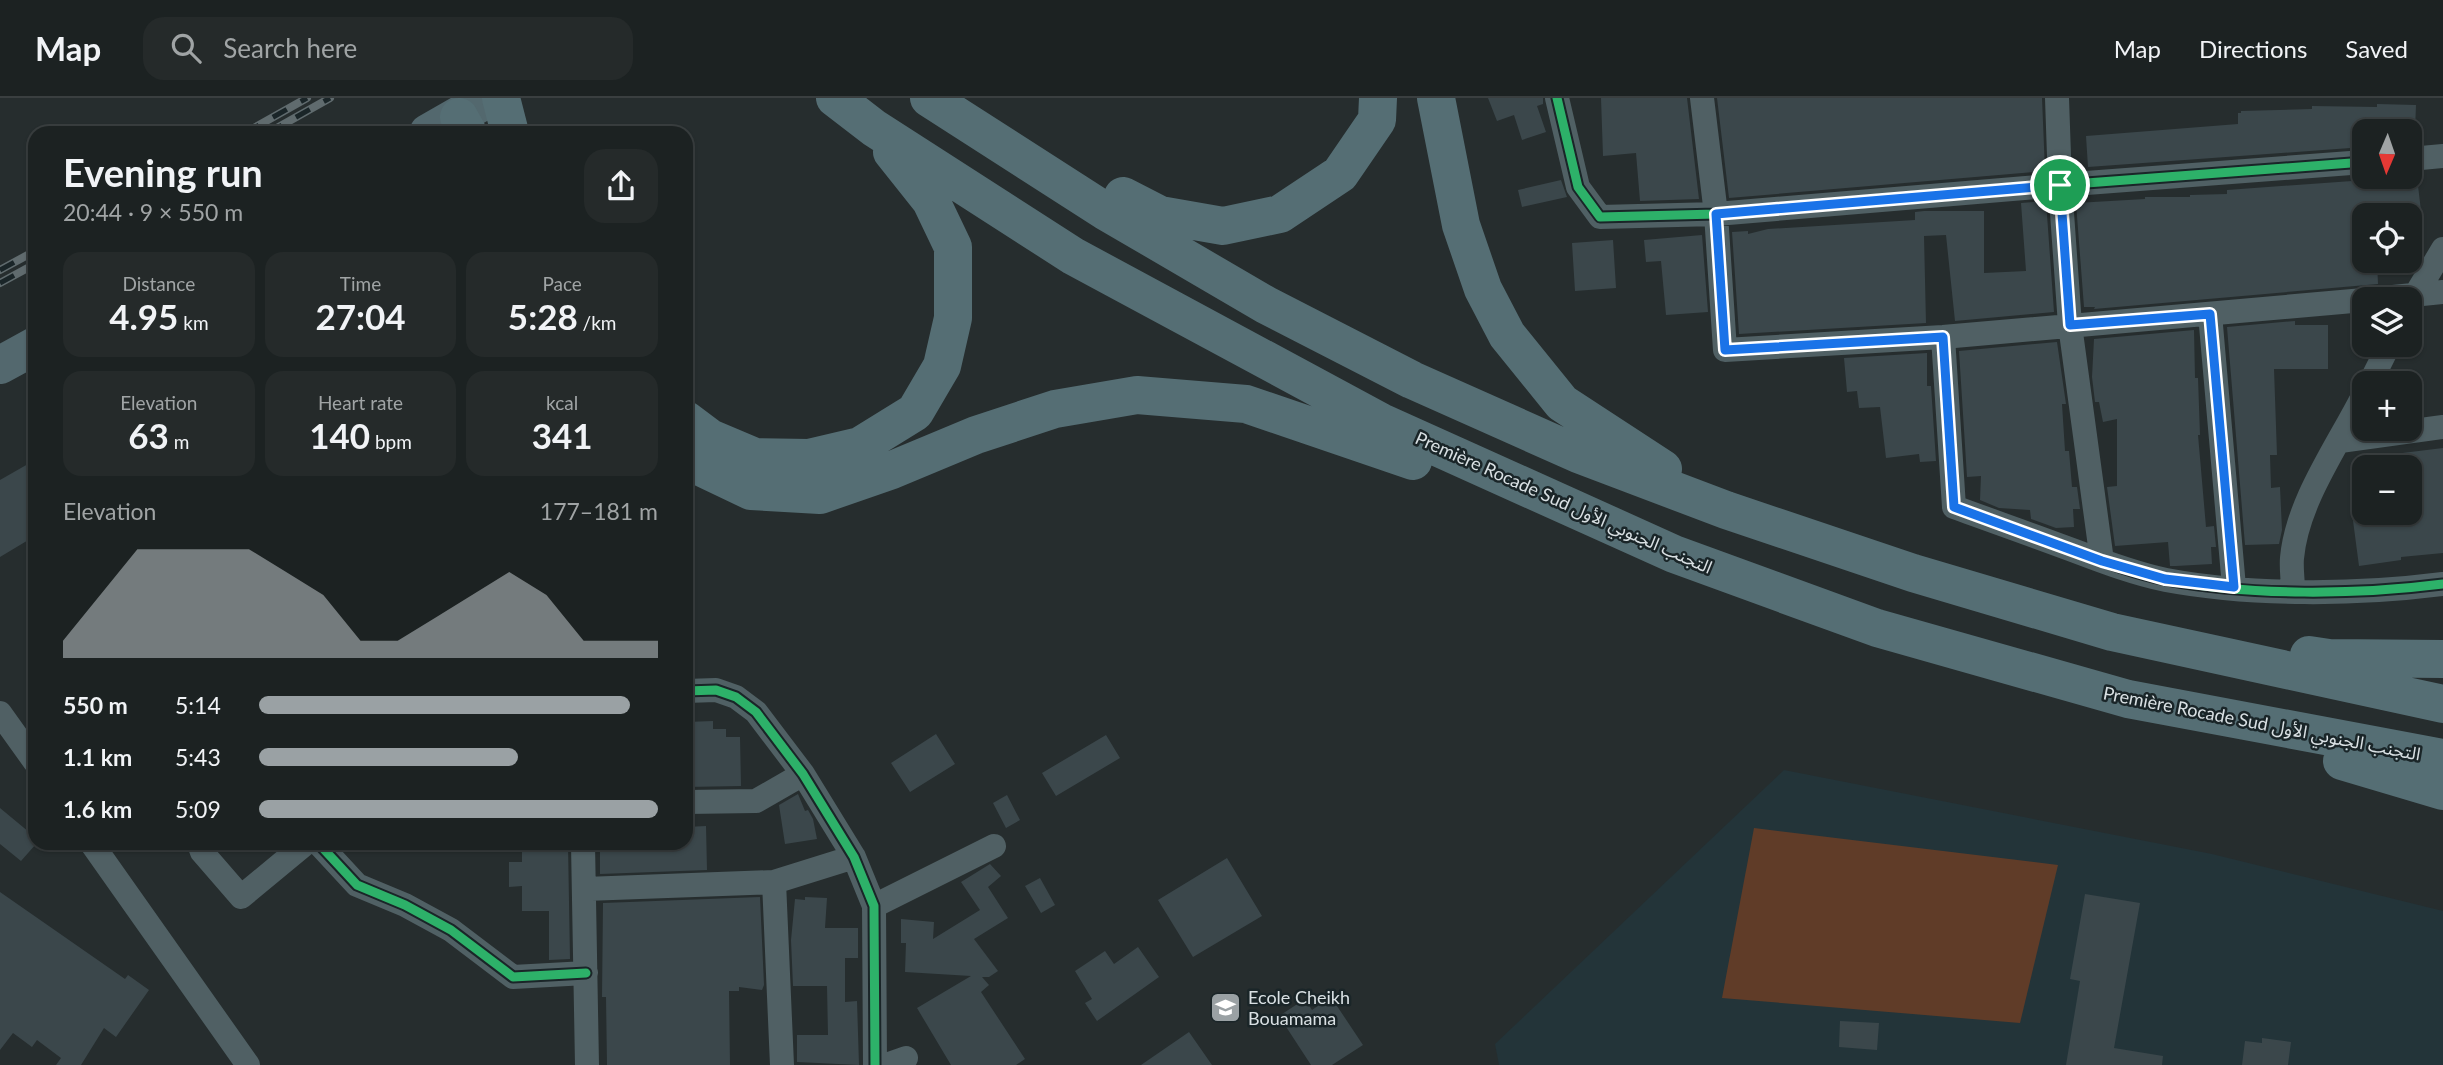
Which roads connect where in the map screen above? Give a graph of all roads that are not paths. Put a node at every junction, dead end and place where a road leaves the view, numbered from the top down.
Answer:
1 (501, 98) edge
2 (835, 98) edge
3 (930, 98) edge
4 (1378, 98) edge
5 (1436, 98) edge
6 (1557, 98) edge
7 (1702, 98) edge
8 (2057, 98) edge
9 (508, 126) edge
10 (874, 128) junction
11 (2443, 156) edge
12 (2422, 158) edge
13 (2352, 163) edge
14 (2060, 185) junction
15 (1716, 214) junction
16 (2443, 249) edge
17 (2420, 287) edge
18 (2443, 292) edge
19 (2422, 297) edge
20 (2352, 301) edge
21 (2210, 314) junction
22 (2070, 325) junction
23 (1943, 337) junction
24 (28, 350) edge
25 (0, 365) edge
26 (2352, 418) edge
27 (693, 425) edge
28 (2443, 427) edge
29 (2340, 441) junction
30 (693, 463) edge
31 (1726, 510) junction
32 (1674, 554) junction
33 (2102, 561) junction
34 (2443, 584) edge
35 (2234, 587) junction
36 (2293, 590) junction
37 (2112, 632) junction
38 (2443, 659) edge
39 (693, 691) edge
40 (2128, 699) junction
41 (2443, 704) edge
42 (0, 713) edge
43 (28, 753) edge
44 (2443, 758) edge
45 (803, 774) junction
46 (2443, 790) edge
47 (693, 802) edge
48 (994, 846) dead end
49 (96, 850) edge
50 (202, 850) edge
51 (297, 850) edge
52 (325, 850) edge
53 (583, 850) edge
54 (854, 858) junction
55 (774, 882) junction
56 (585, 889) junction
57 (874, 906) junction
58 (586, 973) junction
59 (248, 1065) edge
60 (587, 1065) edge
61 (782, 1065) edge
62 (875, 1065) edge

1 - 9 highway
2 - 10 highway, Première Rocade Sud التجنب الجنوبي الأول
3 - 4 highway
3 - 31 highway
5 - 31 highway
6 - 15 street
7 - 15 street
8 - 14 street
10 - 27 highway
10 - 32 highway, Première Rocade Sud التجنب الجنوبي الأول
11 - 12 street
13 - 14 street
14 - 15 street
14 - 22 street
15 - 23 street
16 - 17 street
18 - 19 street
20 - 21 street
21 - 22 street
21 - 35 street
22 - 23 street
22 - 33 street
23 - 33 street
24 - 25 main road
26 - 29 street
28 - 29 street
29 - 36 street
30 - 32 highway
31 - 37 highway
32 - 40 highway, Première Rocade Sud التجنب الجنوبي الأول
33 - 35 street
34 - 36 street
35 - 36 street
37 - 38 highway
37 - 41 highway
39 - 45 street
40 - 44 highway, Première Rocade Sud التجنب الجنوبي الأول
40 - 46 highway
42 - 43 street
45 - 47 street
45 - 54 street
48 - 57 street
49 - 59 street
50 - 51 street
52 - 58 street
53 - 56 street
54 - 55 street
54 - 57 street
55 - 56 street
55 - 61 street
56 - 58 street
57 - 62 street
58 - 60 street

